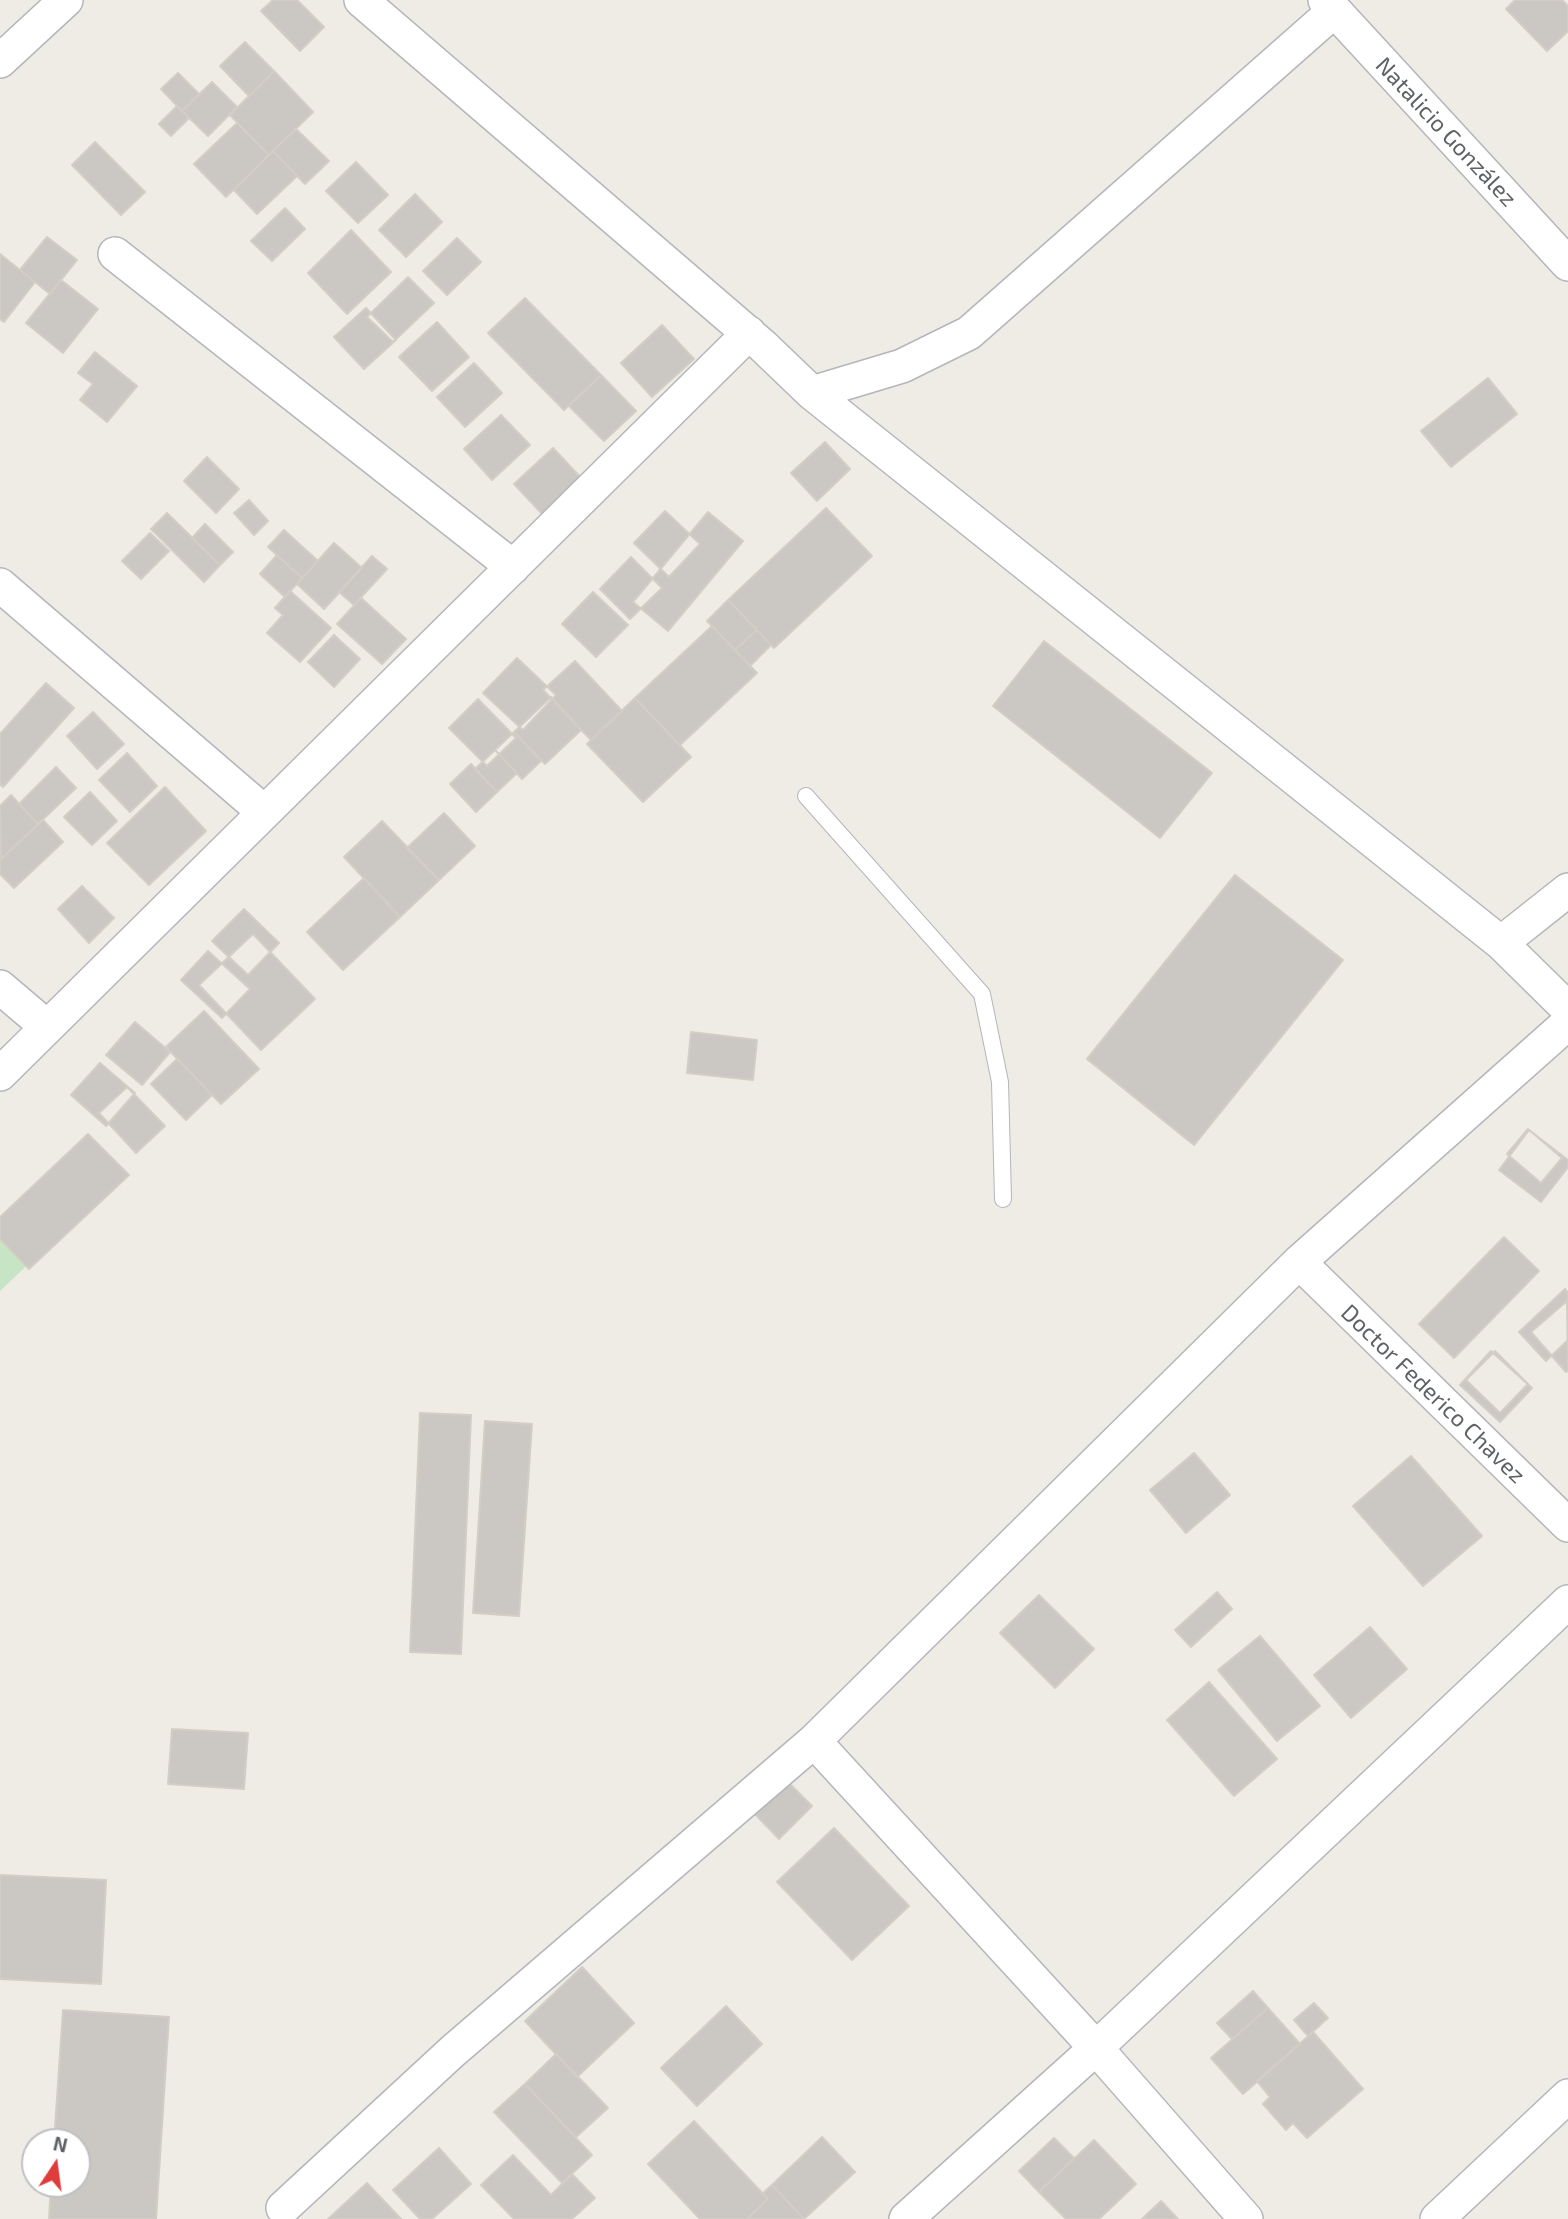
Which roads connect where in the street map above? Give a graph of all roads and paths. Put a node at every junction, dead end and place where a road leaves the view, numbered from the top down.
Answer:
1 (66, 0) edge
2 (361, 0) edge
3 (1330, 5) edge
4 (0, 61) edge
5 (116, 254) dead end
6 (1568, 264) edge
7 (749, 333) junction
8 (812, 393) junction
9 (513, 566) junction
10 (0, 585) edge
11 (806, 796) dead end
12 (264, 813) junction
13 (1568, 890) edge
14 (1501, 943) junction
15 (0, 987) edge
16 (1568, 1009) edge
17 (1568, 1023) edge
18 (47, 1027) junction
19 (0, 1074) edge
20 (1003, 1199) dead end
21 (1299, 1262) junction
22 (1568, 1525) edge
23 (1568, 1602) edge
24 (814, 1741) junction
25 (1096, 2048) junction
26 (1568, 2096) edge
27 (286, 2213) edge
28 (906, 2219) edge
29 (1246, 2219) edge
30 (1437, 2219) edge

1 - 4 street
2 - 7 street
3 - 6 street, Natalicio González
3 - 8 street
5 - 9 street
7 - 8 street
7 - 9 street
8 - 14 street
9 - 12 street
10 - 12 street
11 - 20 lane
12 - 18 street
13 - 14 street
14 - 16 street
15 - 18 street
17 - 21 street
18 - 19 street
21 - 22 street, Doctor Federico Chavez
21 - 24 street
23 - 25 street
24 - 25 street
24 - 27 street
25 - 28 street
25 - 29 street
26 - 30 street

